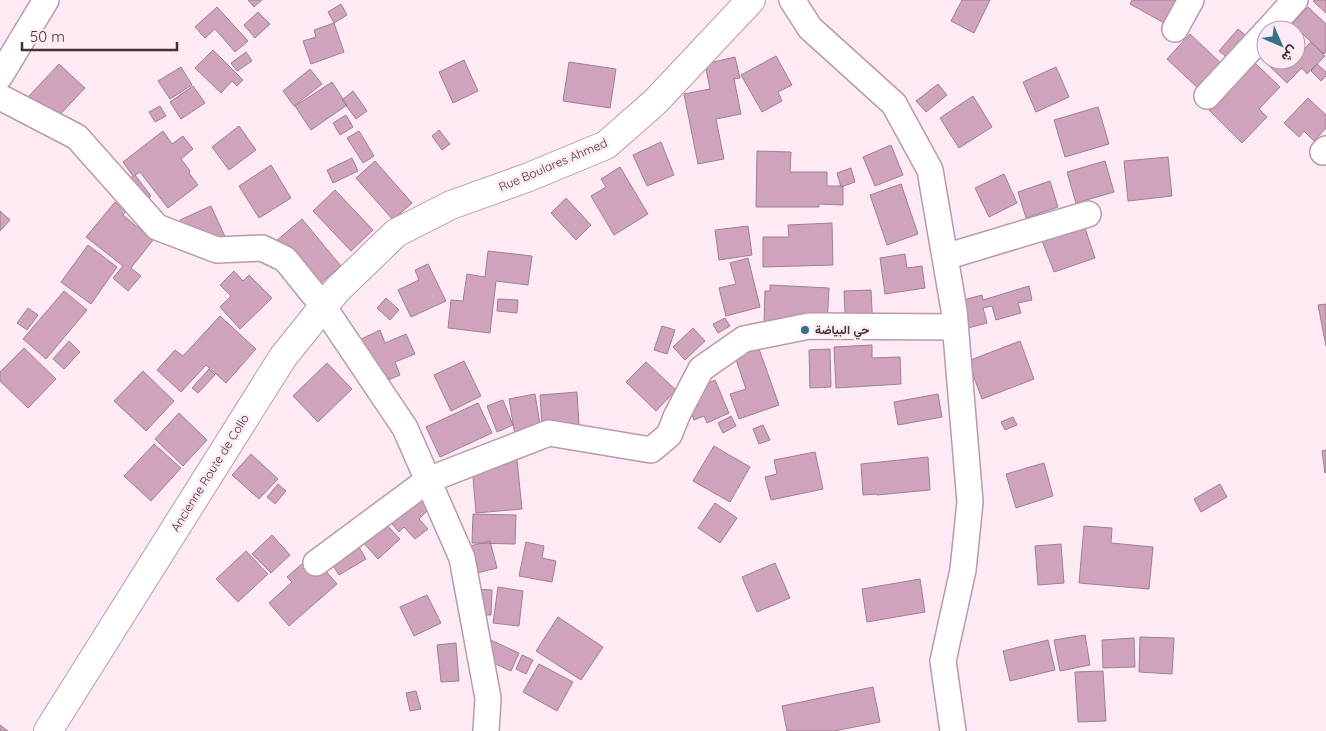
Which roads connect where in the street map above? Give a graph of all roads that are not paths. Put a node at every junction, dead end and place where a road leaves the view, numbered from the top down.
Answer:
1 (46, 0) edge
2 (751, 0) edge
3 (792, 0) edge
4 (1192, 0) edge
5 (1296, 0) edge
6 (1277, 20) edge
7 (1175, 29) dead end
8 (1256, 43) edge
9 (0, 76) edge
10 (1207, 96) dead end
11 (0, 97) edge
12 (1088, 214) dead end
13 (396, 233) joint
14 (945, 257) junction
15 (323, 306) junction
16 (956, 327) junction
17 (428, 480) junction
18 (316, 563) dead end
19 (48, 731) edge
20 (486, 731) edge
21 (953, 731) edge

1 - 9 street
2 - 13 main road, Rue Boulares Ahmed
3 - 14 street
4 - 7 street
5 - 6 street
8 - 10 street
11 - 15 street
12 - 14 street
13 - 15 main road, Ancienne Route de Collo
14 - 16 street
15 - 17 street
15 - 19 main road, Ancienne Route de Collo
16 - 17 street
16 - 21 street
17 - 18 street
17 - 20 street

